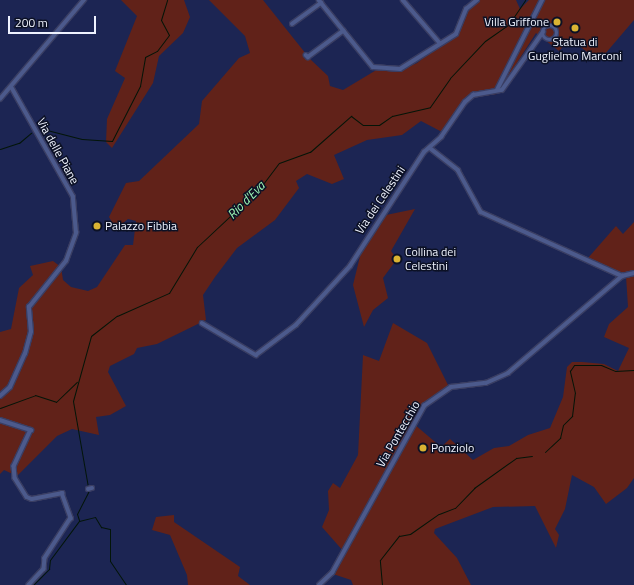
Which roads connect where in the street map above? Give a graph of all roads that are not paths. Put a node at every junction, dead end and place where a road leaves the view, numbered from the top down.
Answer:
1 (84, 0) edge
2 (403, 0) edge
3 (477, 0) edge
4 (542, 0) edge
5 (320, 1) edge
6 (292, 24) dead end
7 (343, 31) junction
8 (543, 32) junction
9 (539, 37) junction
10 (546, 38) junction
11 (440, 43) junction
12 (306, 55) dead end
13 (10, 87) junction
14 (497, 90) junction
15 (0, 99) edge
16 (430, 148) junction
17 (634, 273) edge
18 (622, 276) junction
19 (202, 323) dead end
20 (0, 396) edge
21 (0, 420) edge
22 (29, 585) edge
23 (318, 585) edge

1 - 13 street
2 - 11 street
3 - 11 street
4 - 14 street
5 - 6 street
5 - 7 street
7 - 11 street
7 - 12 street
8 - 9 street
8 - 10 street
8 - 10 street
9 - 10 street
9 - 14 street
13 - 15 street
13 - 20 street, Via delle Piane
14 - 16 street, Via dei Celestini
16 - 18 street
16 - 19 street, Via dei Celestini
17 - 18 street, Via Pontecchio
18 - 23 street, Via Pontecchio
21 - 22 street

